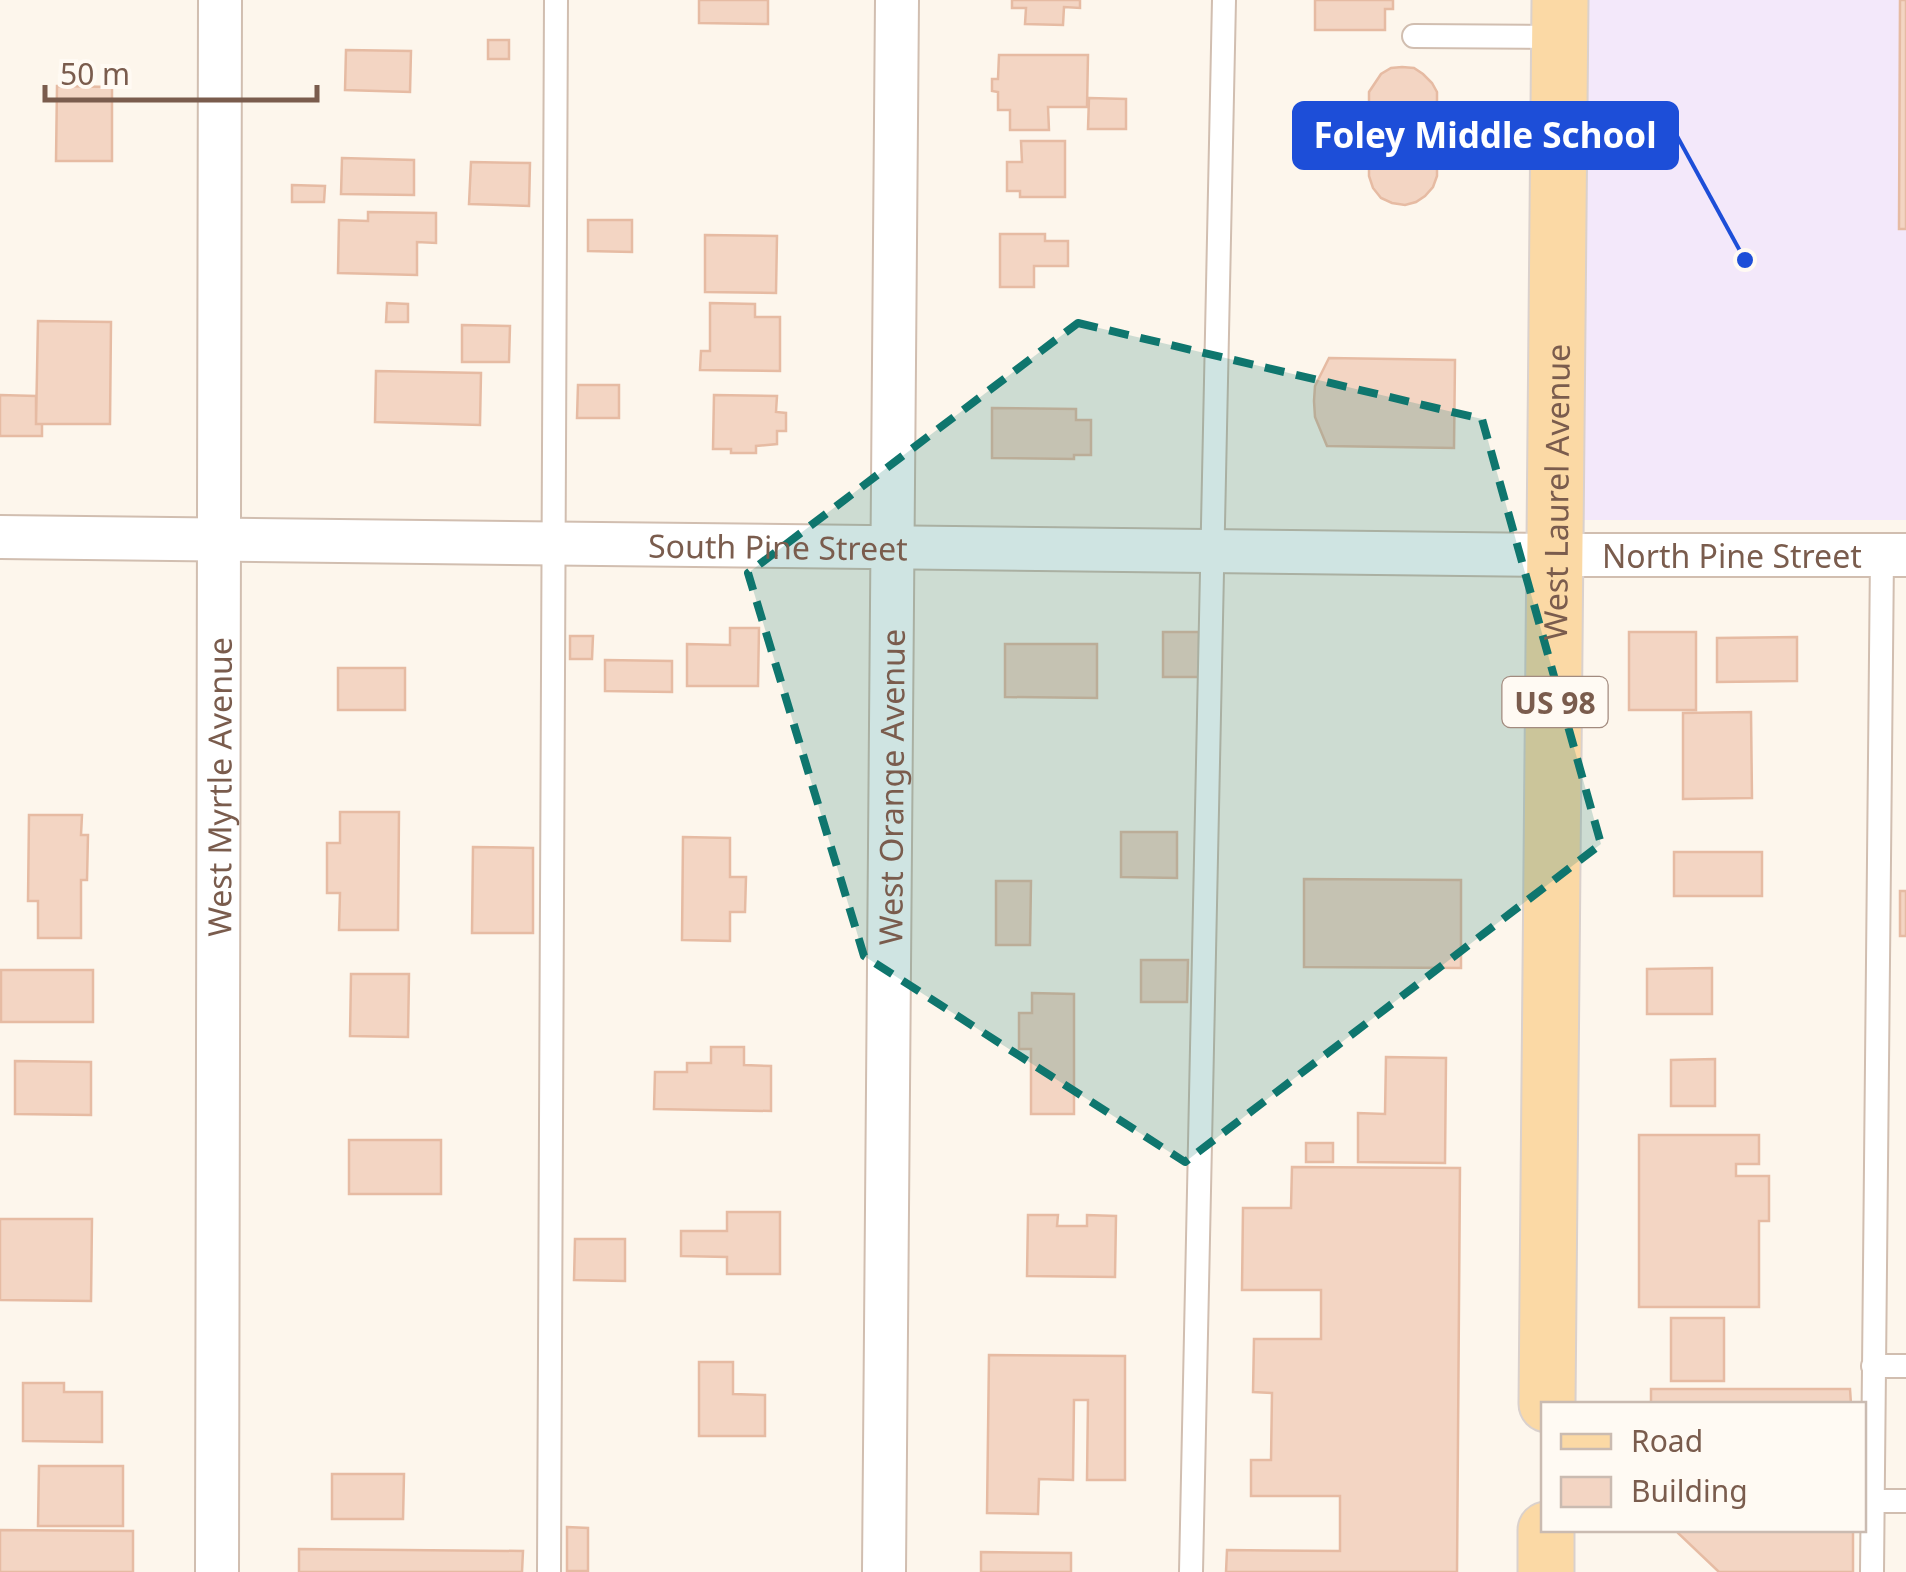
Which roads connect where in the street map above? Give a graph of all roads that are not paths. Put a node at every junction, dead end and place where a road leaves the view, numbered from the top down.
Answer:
1 (220, 0) edge
2 (556, 0) edge
3 (896, 0) edge
4 (1224, 0) edge
5 (1560, 18) edge
6 (1414, 36) dead end
7 (0, 537) edge
8 (218, 540) junction
9 (554, 542) junction
10 (891, 546) junction
11 (1214, 552) junction
12 (1556, 555) junction
13 (1894, 555) edge
14 (1873, 1366) junction
15 (1906, 1366) edge
16 (1548, 1402) edge
17 (1873, 1501) junction
18 (1906, 1501) edge
19 (1546, 1532) edge
20 (217, 1572) edge
21 (549, 1572) edge
22 (884, 1572) edge
23 (1191, 1572) edge
24 (1546, 1572) edge
25 (1872, 1572) edge

1 - 8 street, West Myrtle Avenue
2 - 9 lane
3 - 10 street, West Orange Avenue
4 - 11 lane
5 - 6 lane
5 - 12 main road, West Laurel Avenue / US 98
7 - 8 street, South Pine Street
8 - 9 street, South Pine Street
8 - 20 street, West Myrtle Avenue
9 - 10 street, South Pine Street
9 - 21 lane
10 - 11 street, South Pine Street
10 - 22 street, West Orange Avenue
11 - 12 street, South Pine Street
11 - 23 lane
12 - 13 street, North Pine Street
12 - 16 main road, West Laurel Avenue / US 98
13 - 14 lane
14 - 15 lane
14 - 17 lane
17 - 18 lane
17 - 25 lane
19 - 24 main road

